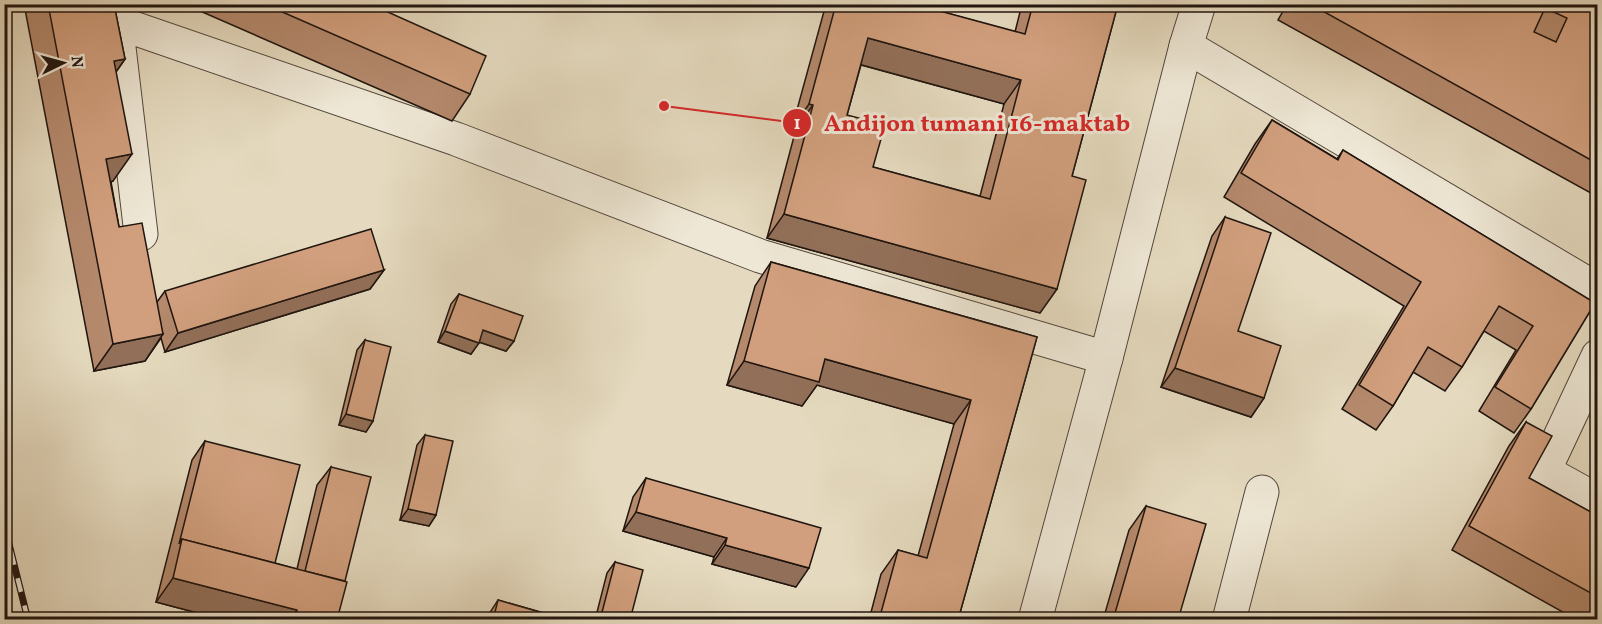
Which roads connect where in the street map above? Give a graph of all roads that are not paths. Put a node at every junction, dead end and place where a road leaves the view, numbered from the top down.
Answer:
1 (1199, 4) edge
2 (1186, 46) junction
3 (141, 234) edge
4 (1598, 290) edge
5 (1598, 356) edge
6 (1106, 358) junction
7 (1262, 492) dead end
8 (1598, 501) edge
9 (1035, 620) edge
10 (1229, 620) edge

1 - 2 street
2 - 4 street
2 - 6 street
3 - 6 street
5 - 8 street
6 - 9 street
7 - 10 street

